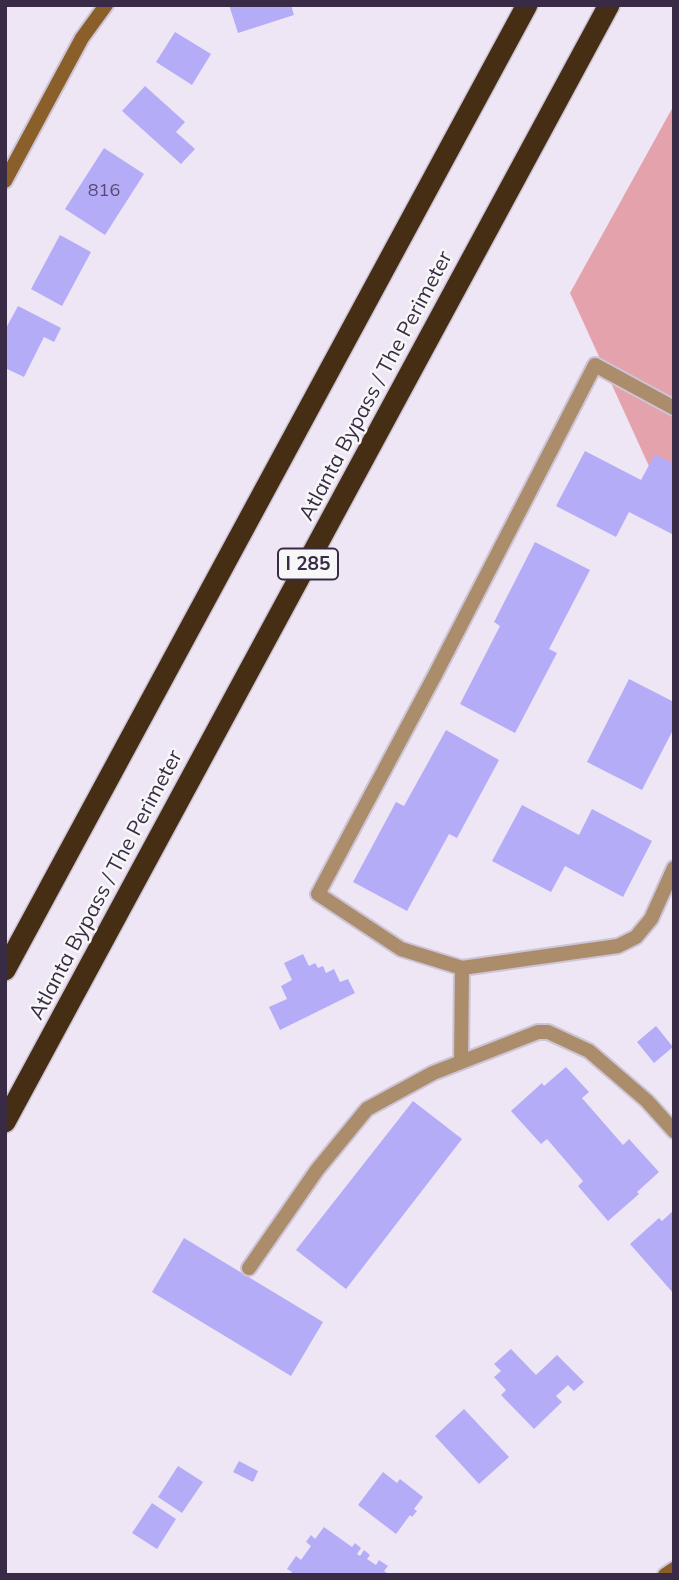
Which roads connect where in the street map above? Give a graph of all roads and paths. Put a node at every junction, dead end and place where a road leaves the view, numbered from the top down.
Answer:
1 (106, 5) edge
2 (527, 5) edge
3 (609, 5) edge
4 (5, 181) edge
5 (674, 408) edge
6 (674, 868) edge
7 (462, 968) junction
8 (5, 970) edge
9 (461, 1062) junction
10 (5, 1122) edge
11 (674, 1131) edge
12 (249, 1269) dead end
13 (674, 1569) edge
14 (665, 1575) edge

1 - 4 street
2 - 8 highway
3 - 10 highway, Atlanta Bypass / The Perimeter / I 285
5 - 7 street
6 - 7 street
7 - 9 street
9 - 11 street
9 - 12 street
13 - 14 street

